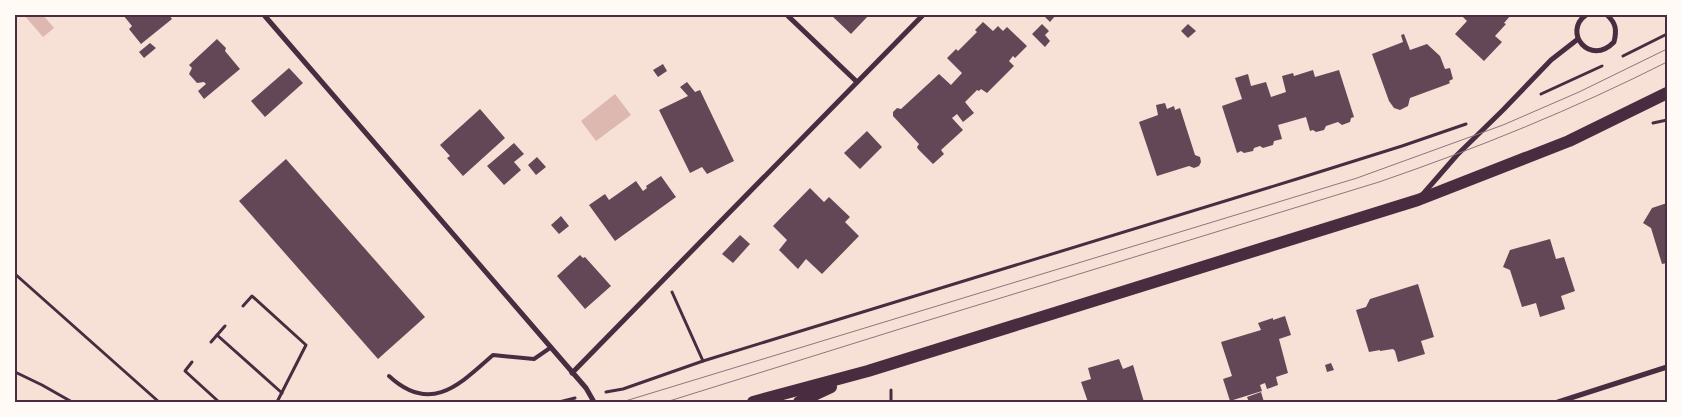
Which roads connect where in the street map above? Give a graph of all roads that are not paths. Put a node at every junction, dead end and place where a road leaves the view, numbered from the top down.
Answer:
1 (264, 15) edge
2 (788, 15) edge
3 (923, 15) edge
4 (1586, 15) edge
5 (1607, 15) edge
6 (1578, 39) junction
7 (857, 82) junction
8 (1667, 93) edge
9 (1418, 200) junction
10 (550, 348) junction
11 (1667, 367) edge
12 (868, 371) junction
13 (572, 373) junction
14 (389, 376) dead end
15 (594, 402) edge
16 (753, 402) edge
17 (799, 402) edge
18 (1558, 402) edge

1 - 10 street
2 - 7 street
3 - 7 street
4 - 6 street
5 - 6 street
6 - 9 street
7 - 13 street
8 - 9 main road
9 - 12 main road
10 - 13 street
10 - 14 lane
11 - 18 street
12 - 16 main road
12 - 17 main road
13 - 15 street

